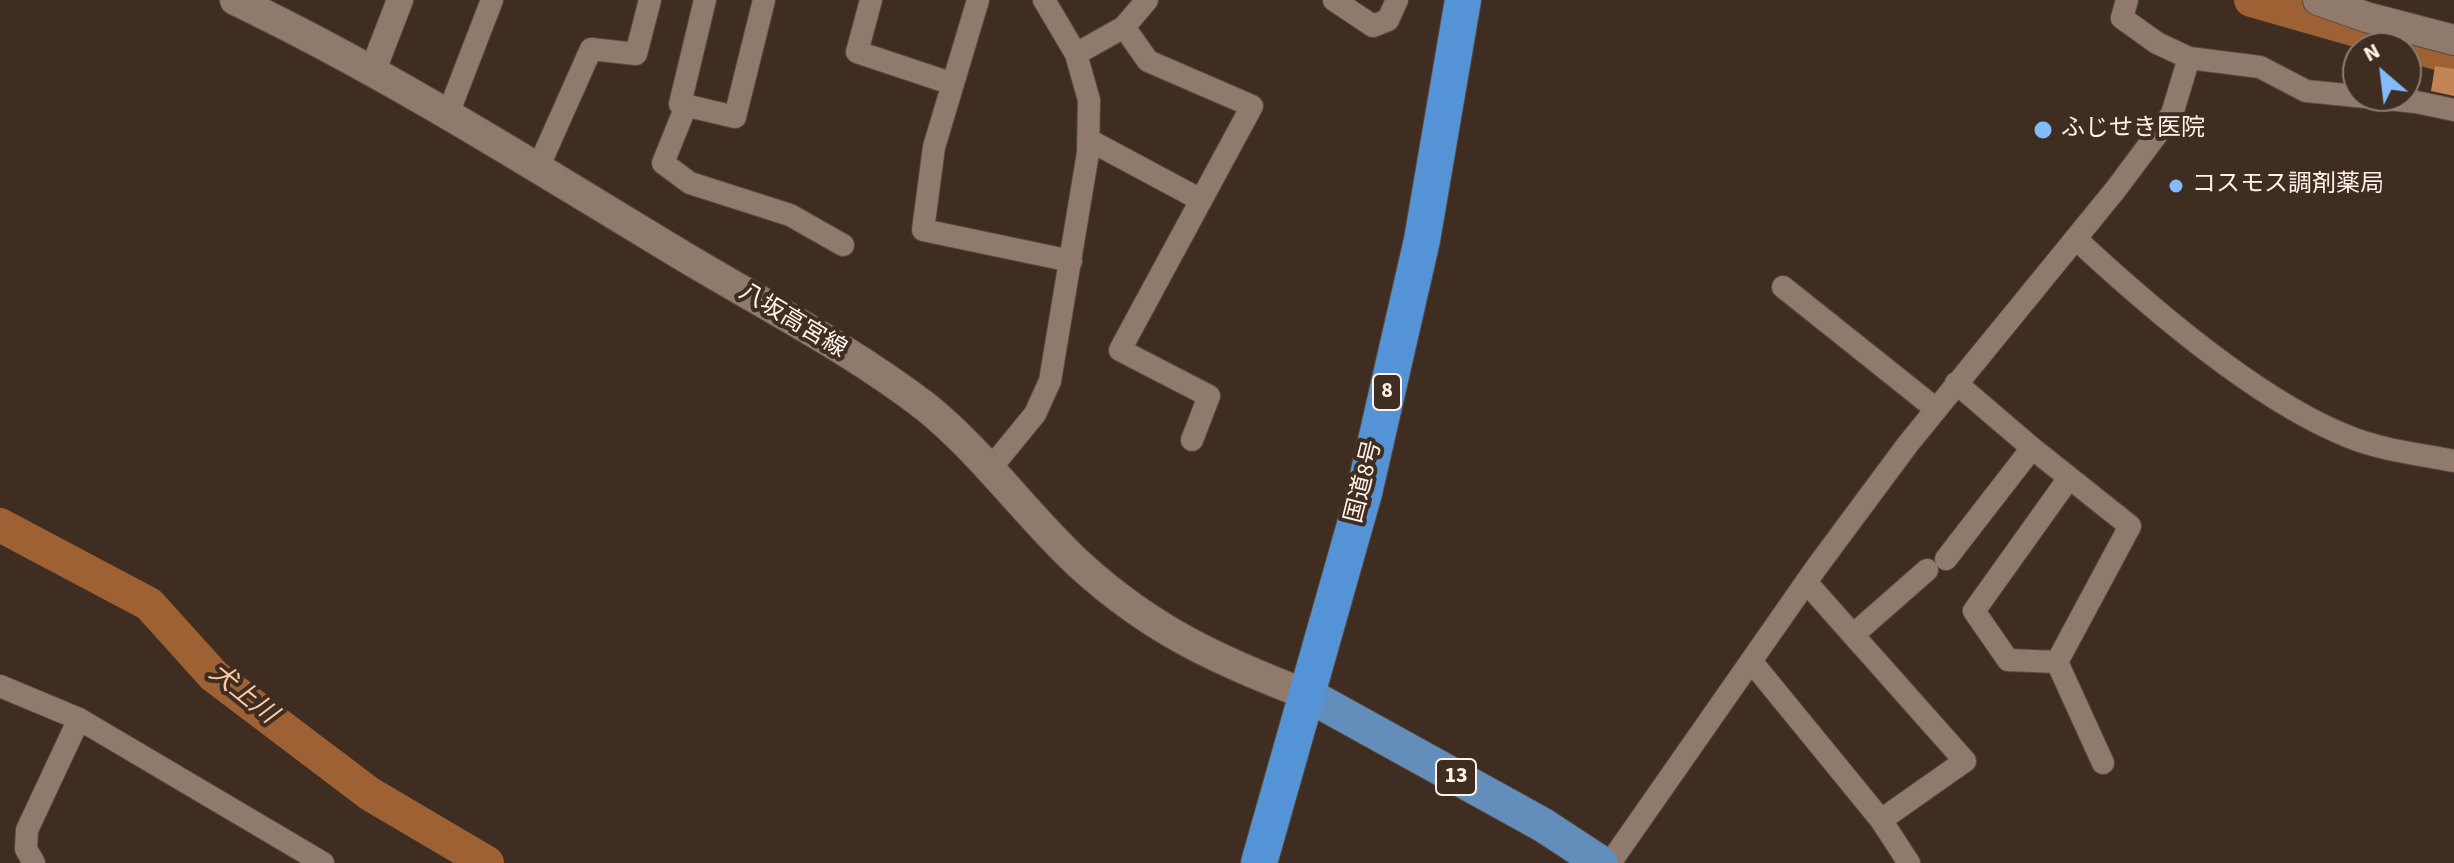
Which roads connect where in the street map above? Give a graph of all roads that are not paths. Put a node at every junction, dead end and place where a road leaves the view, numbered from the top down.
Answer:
1 (235, 0) edge
2 (400, 0) edge
3 (492, 0) edge
4 (650, 0) edge
5 (705, 0) edge
6 (764, 0) edge
7 (871, 0) edge
8 (978, 0) edge
9 (1044, 0) edge
10 (1147, 0) edge
11 (1334, 0) edge
12 (1397, 0) edge
13 (1463, 0) edge
14 (2127, 0) edge
15 (2318, 0) edge
16 (1124, 27) junction
17 (2454, 40) edge
18 (1076, 54) junction
19 (2189, 58) junction
20 (373, 70) junction
21 (953, 84) junction
22 (686, 106) junction
23 (2454, 110) edge
24 (448, 114) junction
25 (1089, 140) junction
26 (538, 168) junction
27 (1201, 200) junction
28 (2076, 239) junction
29 (843, 245) dead end
30 (1071, 261) junction
31 (1783, 287) dead end
32 (1956, 383) junction
33 (1936, 409) junction
34 (1192, 440) dead end
35 (2032, 448) junction
36 (2454, 461) edge
37 (990, 469) junction
38 (2069, 478) junction
39 (1806, 582) junction
40 (1853, 635) junction
41 (1751, 661) junction
42 (2057, 662) junction
43 (0, 686) edge
44 (1308, 695) junction
45 (79, 719) junction
46 (2103, 763) dead end
47 (1881, 820) junction
48 (34, 863) edge
49 (323, 863) edge
50 (1259, 863) edge
51 (1601, 863) edge
52 (1610, 863) edge
53 (1909, 863) edge

1 - 20 main road, 八坂高宮線
2 - 20 street
3 - 24 street
4 - 26 street
5 - 22 street
6 - 22 street
7 - 21 street
8 - 21 street
9 - 18 street
10 - 16 street
11 - 12 street
13 - 44 highway, 国道8号 / 8
14 - 19 street
15 - 17 main road
16 - 18 street
16 - 27 street
18 - 25 street
19 - 23 street
19 - 28 street
20 - 24 main road, 八坂高宮線
21 - 30 street
22 - 29 street
24 - 26 main road, 八坂高宮線
25 - 27 street
25 - 30 street
26 - 37 main road, 八坂高宮線
27 - 34 street
28 - 32 street
28 - 36 street
30 - 37 street
31 - 33 street
32 - 33 street
32 - 35 street
33 - 39 street
35 - 38 street
35 - 40 street
37 - 44 main road, 八坂高宮線
38 - 42 street
38 - 42 street
39 - 40 street
39 - 41 street
40 - 47 street
41 - 47 street
41 - 52 street
42 - 46 street
43 - 45 street
44 - 50 highway, 国道8号 / 8
44 - 51 main road, 13
45 - 48 street
45 - 49 street
47 - 53 street

